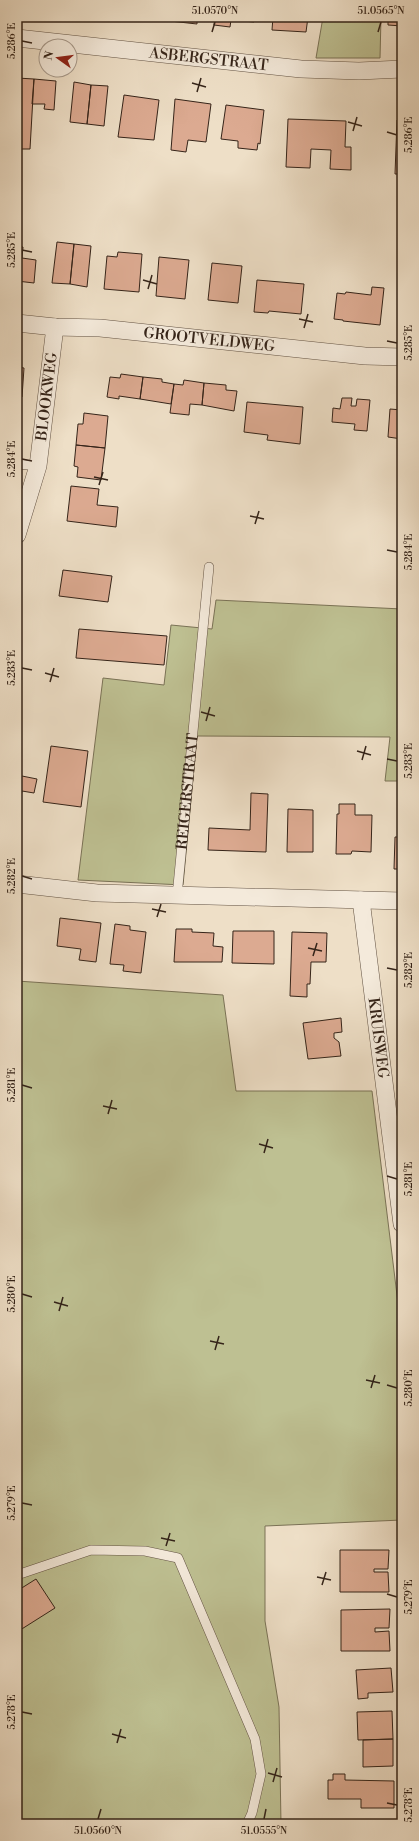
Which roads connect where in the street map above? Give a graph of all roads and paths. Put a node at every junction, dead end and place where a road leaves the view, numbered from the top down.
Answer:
1 (17, 38) edge
2 (402, 69) edge
3 (17, 323) edge
4 (55, 327) junction
5 (402, 357) edge
6 (17, 464) edge
7 (38, 466) junction
8 (17, 535) edge
9 (210, 567) dead end
10 (17, 884) edge
11 (177, 896) junction
12 (361, 900) junction
13 (402, 901) edge
14 (402, 1224) edge
15 (17, 1575) edge
16 (247, 1824) edge

1 - 2 street, ASBERGSTRAAT
3 - 4 street, GROOTVELDWEG
4 - 5 street, GROOTVELDWEG
4 - 7 street, BLOOKWEG
6 - 7 lane
7 - 8 street, BLOOKWEG
9 - 11 lane, REIGERSTRAAT
10 - 11 street
11 - 12 street
12 - 13 street
12 - 14 street, KRUISWEG
15 - 16 lane

